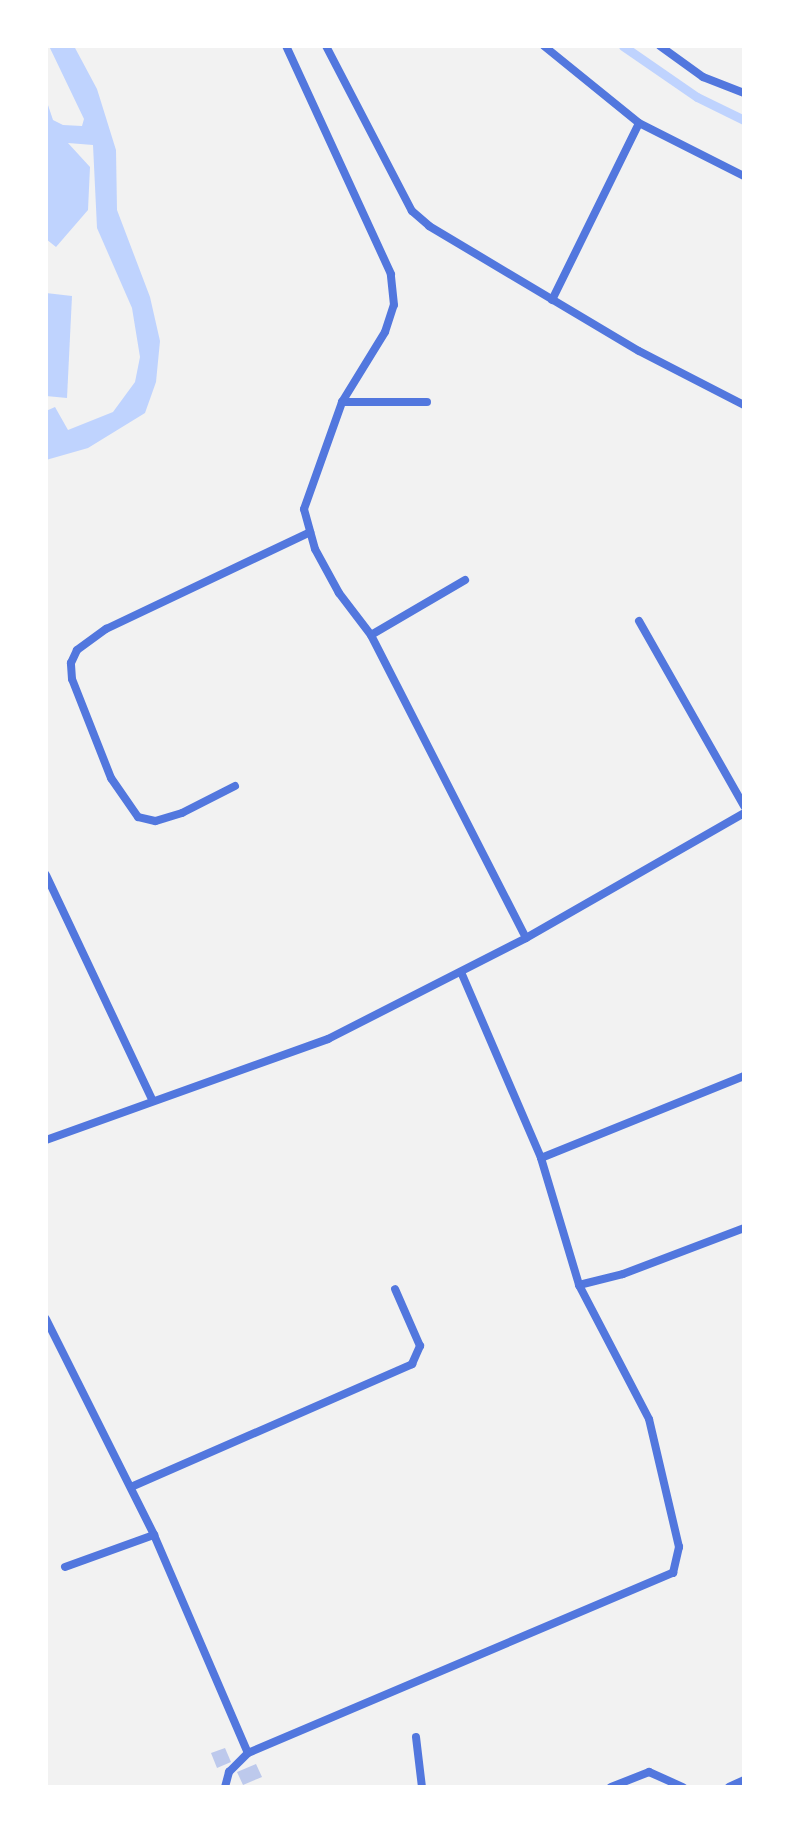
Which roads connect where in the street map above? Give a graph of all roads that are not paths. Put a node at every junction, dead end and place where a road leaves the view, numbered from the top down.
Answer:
1 (286, 46) edge
2 (326, 46) edge
3 (544, 46) edge
4 (660, 46) edge
5 (744, 93) edge
6 (639, 123) junction
7 (744, 176) edge
8 (552, 300) junction
9 (342, 402) junction
10 (427, 402) dead end
11 (744, 405) edge
12 (310, 532) junction
13 (465, 580) dead end
14 (639, 621) dead end
15 (371, 635) junction
16 (235, 786) dead end
17 (744, 806) edge
18 (744, 813) edge
19 (46, 875) edge
20 (526, 938) junction
21 (461, 972) junction
22 (744, 1076) edge
23 (152, 1099) junction
24 (46, 1140) edge
25 (541, 1158) junction
26 (744, 1228) edge
27 (579, 1285) junction
28 (395, 1289) dead end
29 (46, 1319) edge
30 (131, 1487) junction
31 (154, 1535) junction
32 (65, 1567) dead end
33 (416, 1737) dead end
34 (248, 1753) junction
35 (744, 1780) edge
36 (225, 1787) edge
37 (422, 1787) edge
38 (611, 1787) edge
39 (683, 1787) edge
40 (729, 1787) edge

1 - 9 street
2 - 8 street
3 - 6 street
4 - 5 street
6 - 7 street
6 - 8 street
8 - 11 street
9 - 10 street
9 - 12 street
12 - 15 street
12 - 16 street
13 - 15 street
14 - 17 street
15 - 20 street
18 - 20 street
19 - 23 street
20 - 21 street
21 - 23 street
21 - 25 street
22 - 25 street
23 - 24 street
25 - 27 street
26 - 27 street
27 - 34 street
28 - 30 street
29 - 30 street
30 - 31 street
31 - 32 street
31 - 34 street
33 - 37 street
34 - 36 street
35 - 40 street
38 - 39 street

